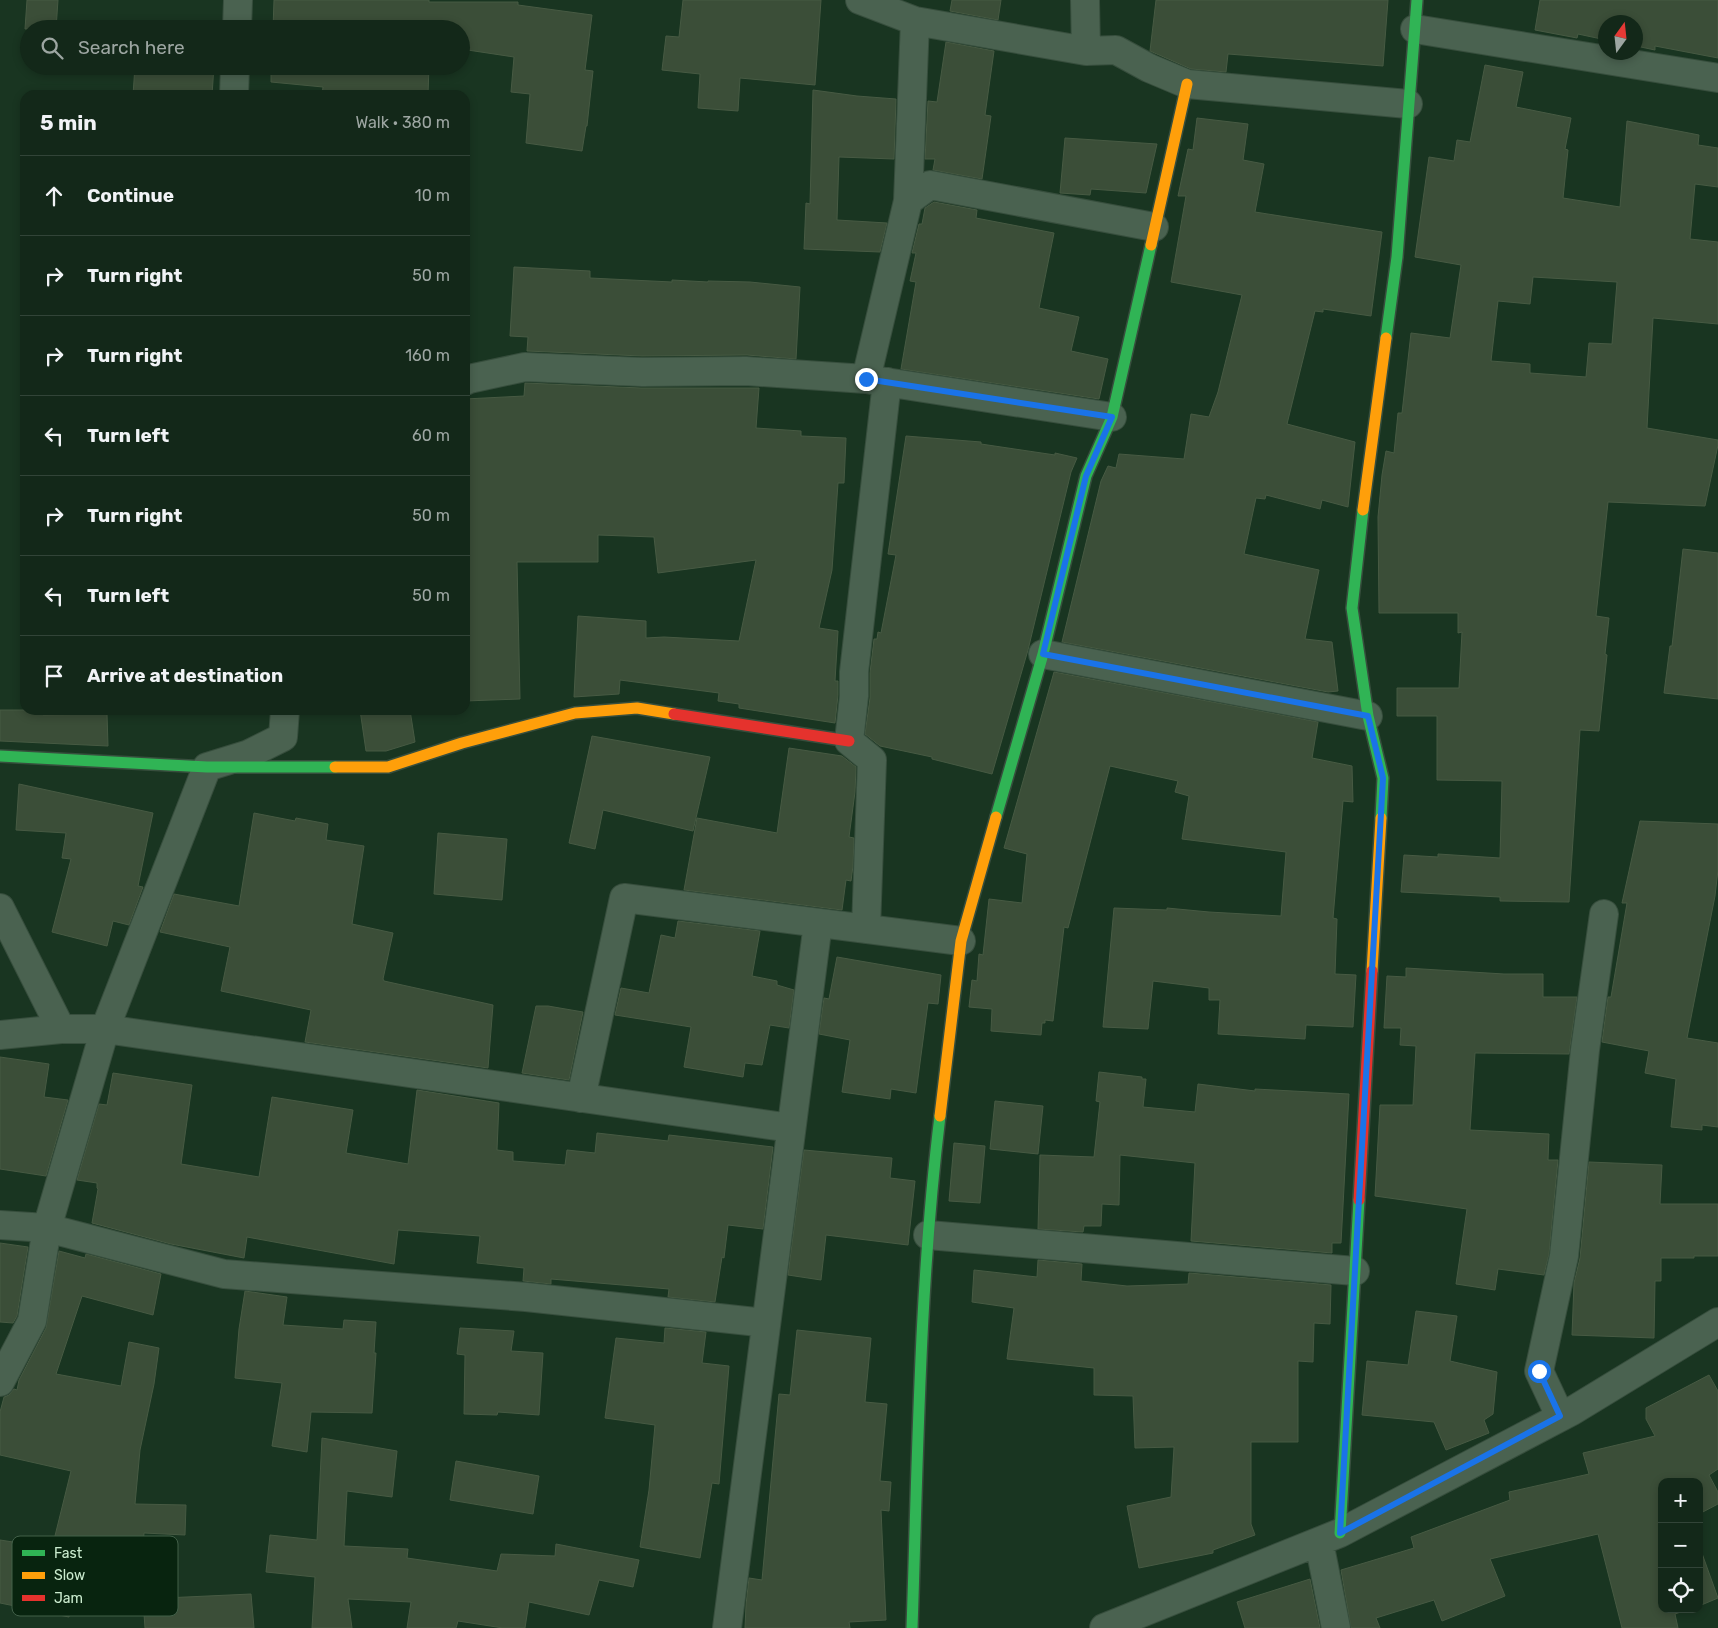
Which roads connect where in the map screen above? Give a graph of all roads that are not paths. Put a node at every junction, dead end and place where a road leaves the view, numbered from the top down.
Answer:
1 (238, 0) edge
2 (860, 0) edge
3 (1085, 0) edge
4 (1417, 0) edge
5 (237, 20) edge
6 (915, 21) junction
7 (1415, 29) junction
8 (1086, 51) junction
9 (235, 75) edge
10 (1718, 78) edge
11 (1187, 84) junction
12 (234, 90) edge
13 (1408, 104) junction
14 (908, 201) junction
15 (1154, 227) junction
16 (470, 379) edge
17 (876, 380) junction
18 (1112, 417) junction
19 (1043, 654) junction
20 (285, 715) edge
21 (1368, 716) junction
22 (849, 740) junction
23 (0, 756) edge
24 (207, 767) junction
25 (0, 908) edge
26 (1604, 914) dead end
27 (818, 923) junction
28 (866, 929) junction
29 (961, 941) junction
30 (62, 1029) junction
31 (105, 1029) junction
32 (0, 1035) edge
33 (581, 1098) junction
34 (791, 1128) junction
35 (0, 1225) edge
36 (47, 1228) junction
37 (928, 1235) junction
38 (1355, 1271) junction
39 (1718, 1322) edge
40 (766, 1323) junction
41 (0, 1382) edge
42 (1560, 1416) junction
43 (1329, 1537) junction
44 (727, 1628) edge
45 (912, 1628) edge
46 (1104, 1628) edge
47 (1336, 1628) edge

1 - 5 street
2 - 6 street
3 - 8 street
4 - 7 street
6 - 8 street
6 - 14 street
7 - 10 street
7 - 13 street
8 - 11 street
9 - 12 street
11 - 13 street
11 - 15 street
13 - 21 street
14 - 15 street
14 - 17 street
15 - 18 street
16 - 17 street
17 - 18 street
17 - 22 street
18 - 19 street
19 - 21 street
19 - 29 street
20 - 24 street
21 - 38 street
22 - 24 street
22 - 28 street
23 - 24 street
24 - 31 street
25 - 30 street
26 - 42 street
27 - 28 street
27 - 33 street
27 - 34 street
28 - 29 street
29 - 37 street
30 - 31 street
30 - 32 street
31 - 33 street
31 - 36 street
33 - 34 street
34 - 40 street
35 - 36 street
36 - 40 street
36 - 41 street
37 - 38 street
37 - 45 street
38 - 43 street
39 - 42 street
40 - 44 street
42 - 43 street
43 - 46 street
43 - 47 street

